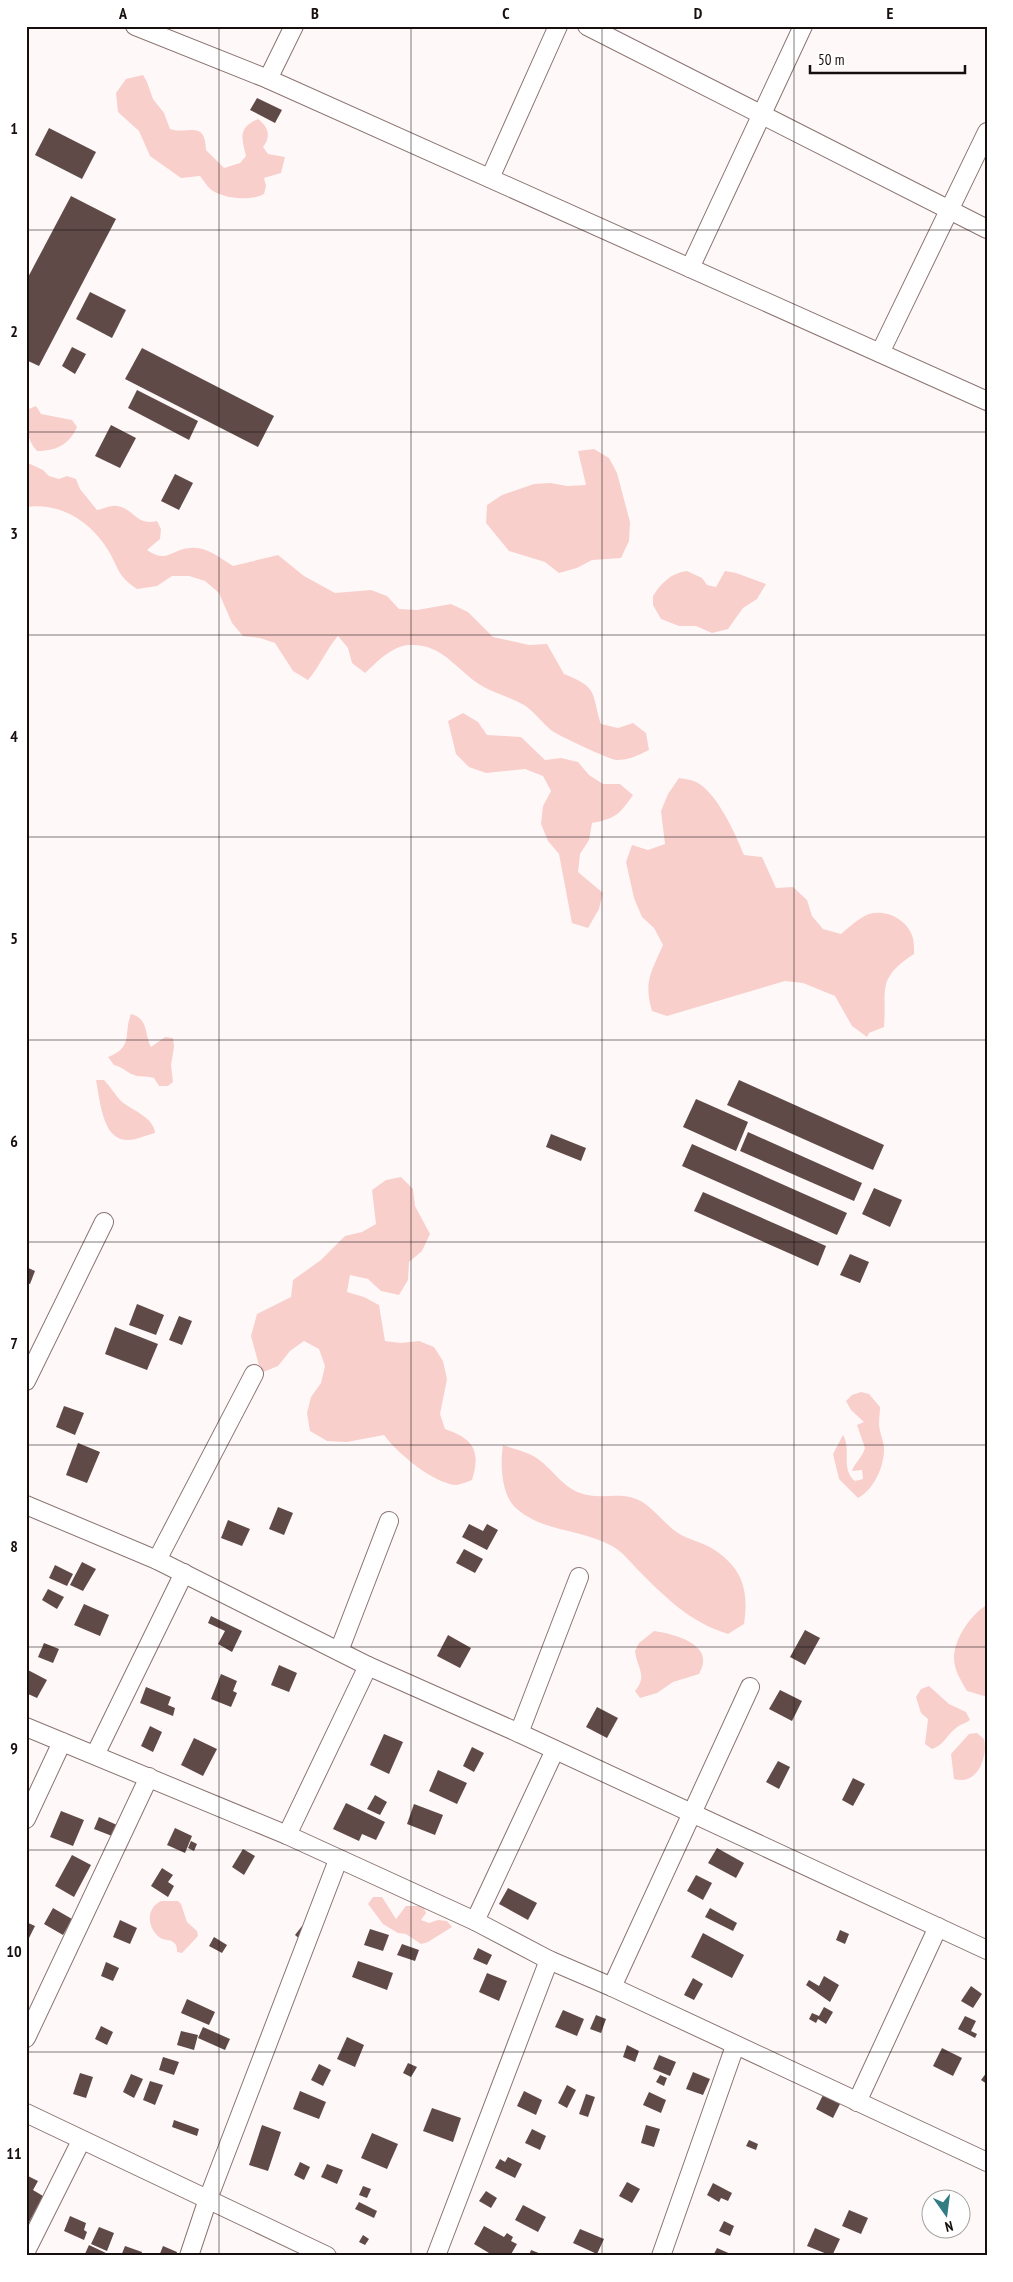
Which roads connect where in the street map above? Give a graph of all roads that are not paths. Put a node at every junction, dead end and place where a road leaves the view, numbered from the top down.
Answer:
1 (135, 26) edge
2 (294, 26) edge
3 (558, 26) edge
4 (587, 26) edge
5 (803, 26) edge
6 (268, 79) junction
7 (761, 115) junction
8 (987, 132) edge
9 (490, 178) junction
10 (949, 210) junction
11 (987, 229) edge
12 (690, 268) junction
13 (880, 354) junction
14 (987, 401) edge
15 (104, 1222) dead end
16 (254, 1374) dead end
17 (26, 1381) edge
18 (26, 1505) edge
19 (389, 1521) dead end
20 (157, 1560) junction
21 (184, 1573) junction
22 (579, 1577) dead end
23 (339, 1651) junction
24 (368, 1666) junction
25 (750, 1686) dead end
26 (26, 1727) edge
27 (519, 1733) junction
28 (62, 1742) junction
29 (554, 1750) junction
30 (95, 1755) junction
31 (149, 1777) junction
32 (693, 1813) junction
33 (26, 1819) edge
34 (288, 1835) junction
35 (338, 1860) junction
36 (475, 1921) junction
37 (938, 1927) junction
38 (987, 1950) edge
39 (549, 1960) junction
40 (612, 1987) junction
41 (26, 2038) edge
42 (735, 2046) junction
43 (857, 2102) junction
44 (26, 2113) edge
45 (81, 2141) junction
46 (987, 2162) edge
47 (208, 2200) junction
48 (26, 2251) edge
49 (189, 2256) edge
50 (327, 2256) edge
51 (436, 2256) edge
52 (661, 2256) edge

1 - 6 street
2 - 6 street
3 - 9 street
4 - 7 street
5 - 7 street
6 - 9 street
7 - 10 street
7 - 12 street
8 - 10 street
9 - 12 street
10 - 11 street
10 - 13 street
12 - 13 street
13 - 14 street
15 - 17 street
16 - 20 street
18 - 20 street
19 - 23 street
20 - 21 street
21 - 23 street
21 - 30 street
22 - 27 street
23 - 24 street
24 - 27 street
24 - 34 street
25 - 32 street
26 - 28 street
27 - 29 street
28 - 30 street
28 - 33 street
29 - 32 street
29 - 36 street
30 - 31 street
31 - 34 street
31 - 41 street
32 - 37 street
32 - 40 street
34 - 35 street
35 - 36 street
35 - 47 street
36 - 39 street
37 - 38 street
37 - 43 street
39 - 40 street
39 - 51 street
40 - 42 street
42 - 43 street
42 - 52 street
43 - 46 street
44 - 45 street
45 - 47 street
45 - 48 street
47 - 49 street
47 - 50 street

